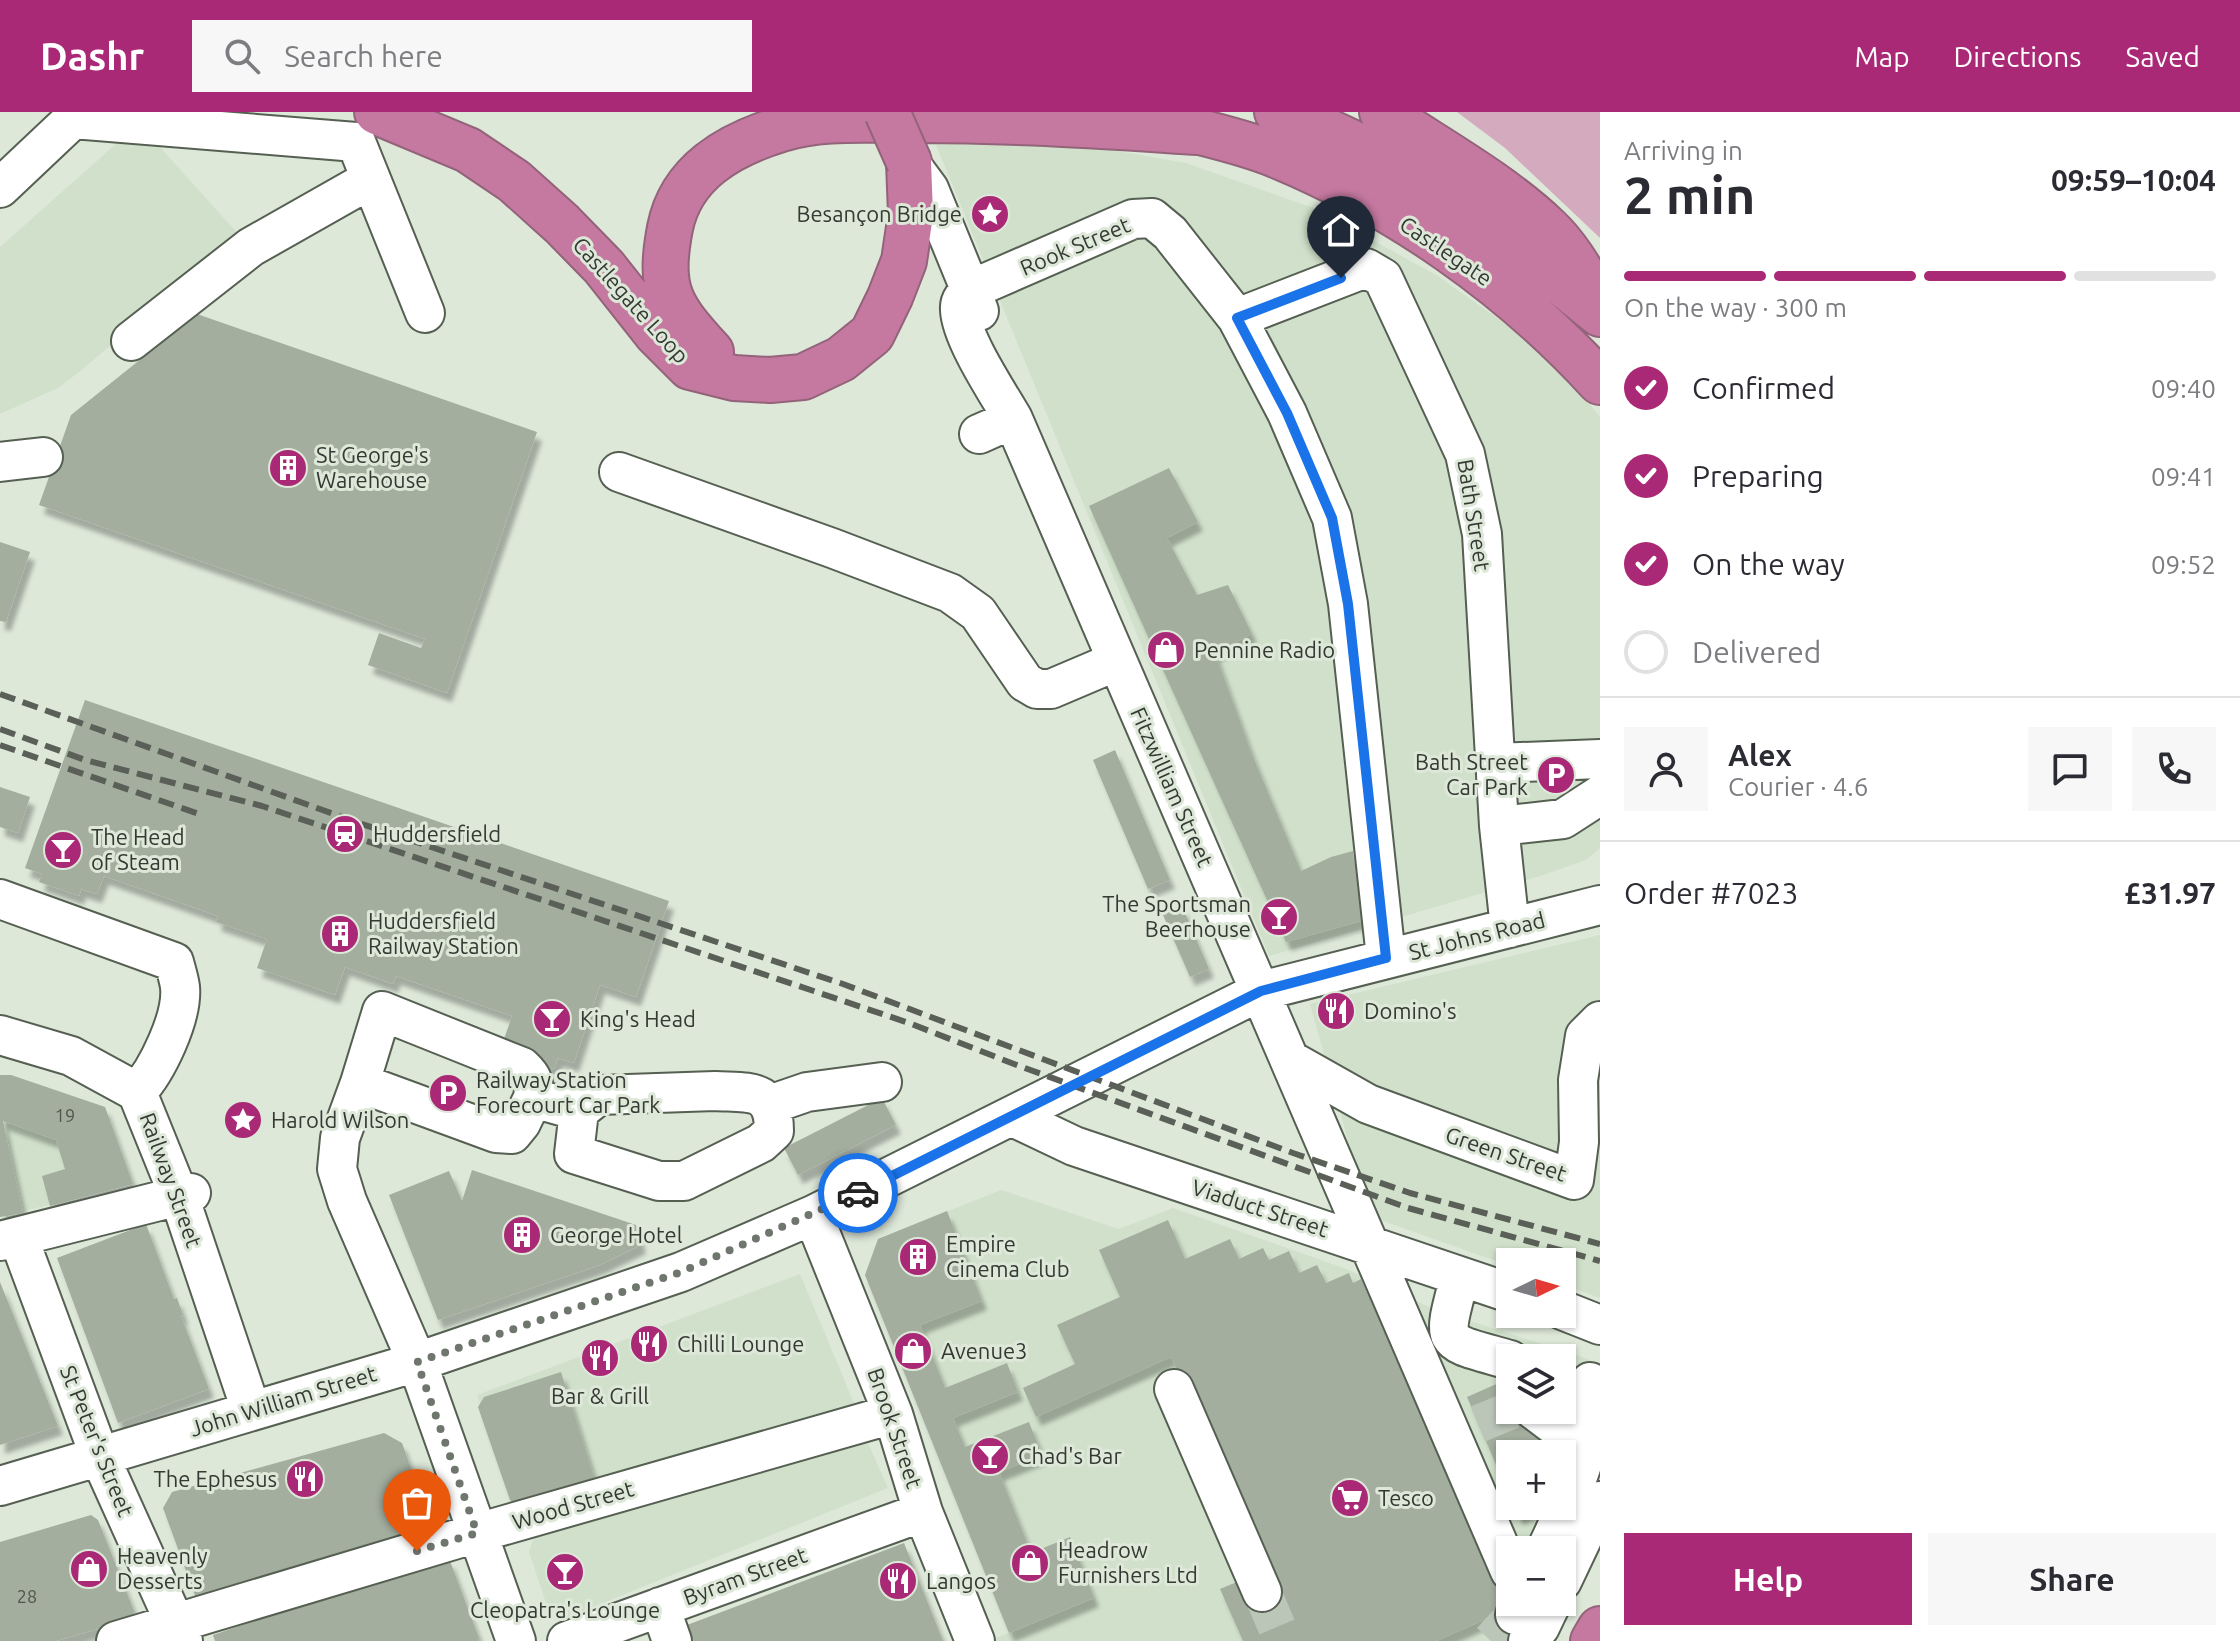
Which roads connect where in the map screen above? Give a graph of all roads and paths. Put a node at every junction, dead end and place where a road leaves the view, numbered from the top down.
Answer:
1 (377, 112) edge
2 (887, 112) edge
3 (1131, 112) edge
4 (1277, 112) edge
5 (1382, 112) edge
6 (1199, 132) junction
7 (909, 162) junction
8 (371, 179) junction
9 (0, 188) edge
10 (972, 289) junction
11 (1600, 305) edge
12 (425, 313) dead end
13 (1600, 314) edge
14 (1237, 318) junction
15 (131, 341) dead end
16 (734, 378) junction
17 (1600, 382) edge
18 (43, 457) dead end
19 (0, 462) edge
20 (619, 472) dead end
21 (1117, 661) junction
22 (1600, 759) edge
23 (1496, 763) junction
24 (1600, 795) edge
25 (1499, 826) junction
26 (0, 899) edge
27 (1596, 904) edge
28 (1510, 928) junction
29 (1386, 958) junction
30 (1261, 991) junction
31 (1600, 1021) edge
32 (0, 1035) edge
33 (1290, 1060) junction
34 (882, 1082) dead end
35 (360, 1083) junction
36 (137, 1092) junction
37 (533, 1098) junction
38 (769, 1105) junction
39 (579, 1111) junction
40 (1013, 1117) junction
41 (185, 1194) junction
42 (813, 1215) junction
43 (10, 1240) edge
44 (1368, 1244) junction
45 (1460, 1276) junction
46 (1496, 1288) edge
47 (1576, 1316) edge
48 (1600, 1325) edge
49 (381, 1345) dead end
50 (1496, 1356) edge
51 (417, 1362) junction
52 (264, 1370) dead end
53 (1584, 1382) edge
54 (1174, 1389) dead end
55 (251, 1410) junction
56 (893, 1414) junction
57 (1545, 1424) edge
58 (100, 1457) junction
59 (1583, 1473) edge
60 (0, 1486) edge
61 (923, 1512) junction
62 (477, 1533) junction
63 (1502, 1536) edge
64 (1553, 1536) edge
65 (1571, 1536) edge
66 (1262, 1592) tunnel mouth
67 (1545, 1616) edge
68 (1521, 1619) tunnel mouth
69 (666, 1624) edge
70 (1600, 1629) edge
71 (179, 1632) edge
72 (116, 1641) edge
73 (516, 1641) edge
74 (567, 1641) edge
75 (975, 1641) edge
76 (1593, 1641) edge

1 - 16 highway, Castlegate Loop
2 - 7 highway, bridge
3 - 6 highway, Castlegate
4 - 13 highway, Castlegate
5 - 11 highway
6 - 16 highway
6 - 17 highway, Castlegate
7 - 10 street, Fitzwilliam Street
7 - 16 highway, Castlegate Loop
8 - 9 street
8 - 12 street
8 - 15 street
10 - 14 street, Rook Street
10 - 21 street, Fitzwilliam Street
14 - 23 street, Bath Street
14 - 29 street, Rook Street
18 - 19 street
20 - 21 street
21 - 30 street, Fitzwilliam Street
22 - 23 street
23 - 25 street, Bath Street
24 - 25 street
25 - 28 street, Bath Street
26 - 36 street
27 - 28 street, St Johns Road
28 - 29 street, St Johns Road
29 - 30 street, St Johns Road
30 - 33 street, Fitzwilliam Street
30 - 40 street, John William Street
31 - 33 street, Green Street
32 - 36 street, Railway Street
33 - 44 street, Fitzwilliam Street
34 - 38 street
35 - 37 street
35 - 37 street
35 - 51 street
36 - 41 street, Railway Street
37 - 39 street
38 - 39 street
38 - 39 street
40 - 42 street, John William Street
40 - 44 street, Viaduct Street
41 - 43 street
41 - 55 street, Railway Street
42 - 51 street, John William Street
42 - 56 street, Brook Street
43 - 58 street, St Peter's Street
44 - 45 street, Viaduct Street
44 - 63 street, Fitzwilliam Street
45 - 46 street, Viaduct Street
45 - 50 street
47 - 48 street
49 - 51 street
51 - 55 street, John William Street
51 - 62 street
52 - 55 street
53 - 59 street
54 - 66 street
55 - 58 street, John William Street
56 - 61 street, Brook Street
56 - 62 street, Wood Street
57 - 59 street
58 - 60 street, John William Street
58 - 71 street, St Peter's Street
59 - 64 street
59 - 65 street
61 - 69 street, Byram Street
61 - 75 street, Brook Street
62 - 71 street, Wood Street
62 - 73 street
67 - 68 street
69 - 74 street, Byram Street
70 - 76 highway
71 - 72 street, Wood Street

